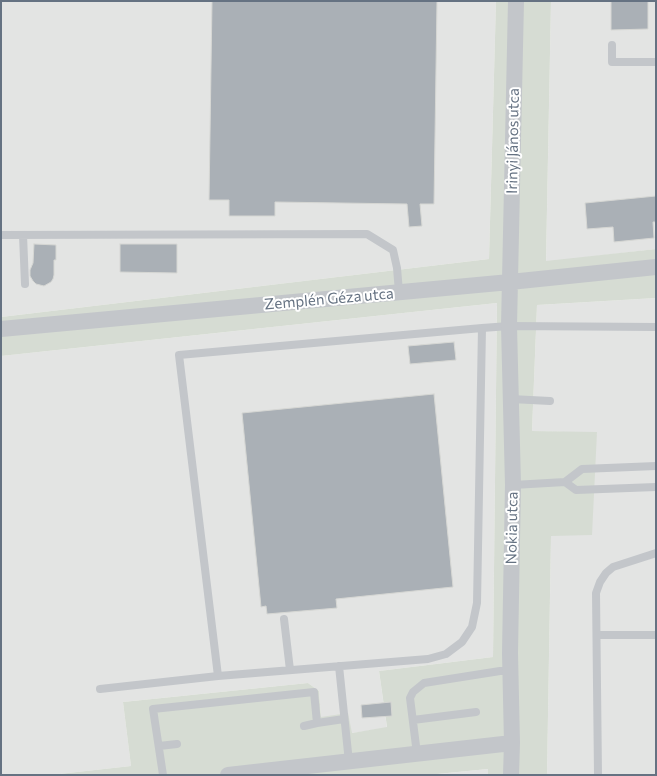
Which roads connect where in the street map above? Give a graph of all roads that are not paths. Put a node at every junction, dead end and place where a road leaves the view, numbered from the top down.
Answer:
1 (516, 1) edge
2 (612, 44) dead end
3 (656, 62) edge
4 (1, 235) edge
5 (23, 235) junction
6 (656, 267) edge
7 (510, 282) junction
8 (25, 284) dead end
9 (399, 292) junction
10 (509, 326) junction
11 (656, 327) edge
12 (482, 328) junction
13 (1, 329) edge
14 (511, 399) junction
15 (550, 401) dead end
16 (656, 466) edge
17 (565, 482) junction
18 (513, 485) junction
19 (656, 487) edge
20 (656, 553) edge
21 (284, 620) dead end
22 (596, 635) junction
23 (656, 635) edge
24 (339, 666) junction
25 (290, 670) junction
26 (510, 671) junction
27 (218, 676) junction
28 (100, 689) dead end
29 (476, 712) dead end
30 (344, 719) junction
31 (413, 720) junction
32 (317, 723) junction
33 (304, 726) dead end
34 (512, 743) junction
35 (177, 744) dead end
36 (159, 746) junction
37 (417, 754) junction
38 (348, 762) junction
39 (163, 775) edge
40 (228, 775) edge
41 (511, 775) edge
42 (598, 775) edge

1 - 7 street, Irinyi János utca
2 - 3 lane
4 - 5 lane
5 - 8 lane
5 - 9 lane
6 - 7 street, Zemplén Géza utca
7 - 9 street, Zemplén Géza utca
7 - 10 street, Nokia utca
9 - 13 street, Zemplén Géza utca
10 - 11 lane
10 - 12 lane
10 - 14 street, Nokia utca
12 - 24 lane
12 - 27 lane
14 - 15 lane
14 - 18 street, Nokia utca
16 - 17 lane
17 - 18 lane
17 - 19 lane
18 - 26 street, Nokia utca
20 - 22 lane
21 - 25 lane
22 - 23 lane
22 - 42 lane
24 - 25 lane
24 - 30 lane
25 - 27 lane
26 - 31 lane
26 - 34 street, Nokia utca
27 - 28 lane
29 - 31 lane
30 - 32 lane
30 - 38 lane
31 - 37 lane
32 - 33 lane
32 - 36 lane
34 - 37 street
34 - 41 street, Nokia utca
35 - 36 lane
36 - 39 lane
37 - 38 street
38 - 40 street

